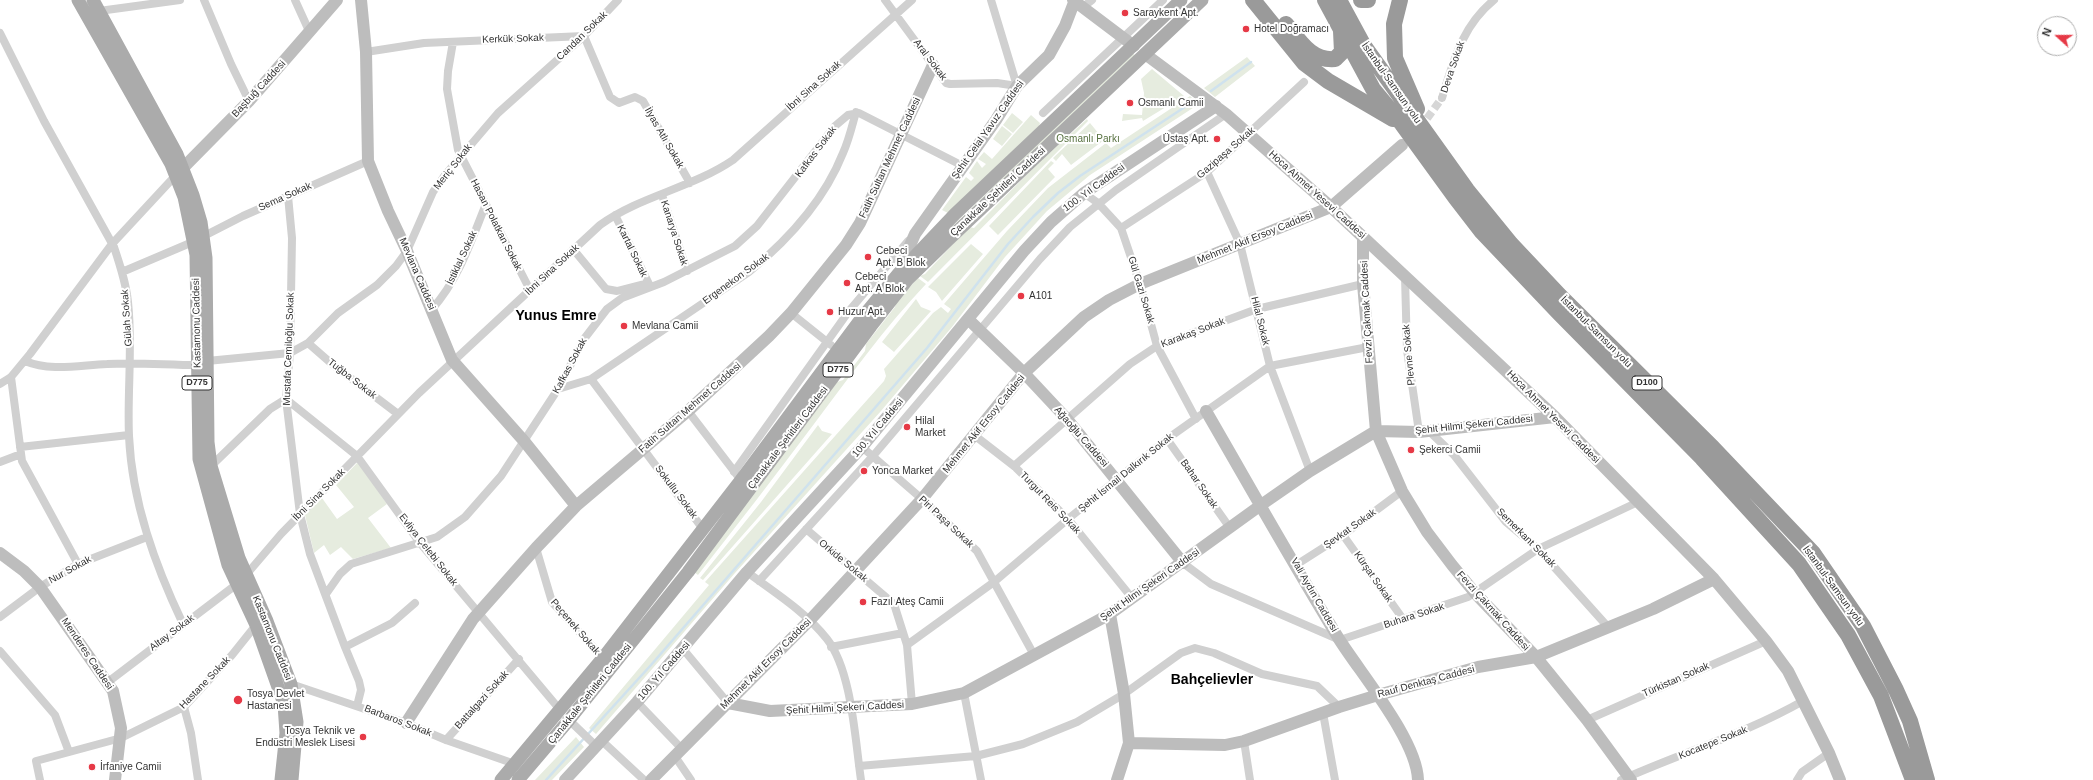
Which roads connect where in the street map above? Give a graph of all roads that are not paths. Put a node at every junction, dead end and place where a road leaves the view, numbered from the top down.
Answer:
1 (78, 0) edge
2 (180, 0) edge
3 (204, 0) edge
4 (295, 0) edge
5 (337, 0) edge
6 (361, 0) edge
7 (618, 0) edge
8 (886, 0) edge
9 (912, 0) edge
10 (991, 0) edge
11 (1163, 0) edge
12 (1181, 0) edge
13 (1202, 0) edge
14 (1253, 0) edge
15 (1266, 0) edge
16 (1325, 0) edge
17 (1339, 0) edge
18 (1361, 0) edge
19 (1368, 0) edge
20 (1400, 0) edge
21 (1494, 0) edge
22 (1080, 2) edge
23 (96, 6) edge
24 (897, 15) junction
25 (1340, 25) junction
26 (0, 33) edge
27 (310, 33) junction
28 (584, 36) junction
29 (1124, 38) junction
30 (453, 42) junction
31 (1134, 46) junction
32 (366, 52) junction
33 (1145, 54) junction
34 (933, 65) junction
35 (544, 71) joint
36 (1304, 82) dead end
37 (1083, 85) junction
38 (1017, 86) junction
39 (1442, 98) tunnel mouth
40 (249, 101) junction
41 (1213, 103) junction
42 (856, 112) junction
43 (1043, 113) dead end
44 (1226, 114) junction
45 (1402, 124) junction
46 (1249, 134) junction
47 (901, 136) junction
48 (1431, 140) junction
49 (1402, 146) dead end
50 (460, 157) junction
51 (368, 160) junction
52 (963, 166) junction
53 (180, 171) junction
54 (1207, 172) junction
55 (690, 183) junction
56 (1084, 193) junction
57 (662, 195) junction
58 (288, 196) junction
59 (1098, 203) junction
60 (486, 204) junction
61 (1331, 208) junction
62 (615, 215) junction
63 (1121, 228) junction
64 (915, 234) junction
65 (199, 238) junction
66 (1363, 238) junction
67 (112, 244) junction
68 (1240, 244) junction
69 (573, 249) junction
70 (408, 251) junction
71 (687, 271) junction
72 (122, 272) junction
73 (905, 272) junction
74 (1405, 277) junction
75 (1140, 284) junction
76 (1363, 284) junction
77 (649, 285) junction
78 (530, 290) junction
79 (432, 309) junction
80 (1257, 309) junction
81 (791, 313) junction
82 (969, 320) junction
83 (980, 331) junction
84 (308, 343) junction
85 (832, 346) junction
86 (1157, 346) junction
87 (1368, 347) junction
88 (290, 354) junction
89 (452, 360) junction
90 (25, 361) junction
91 (202, 363) junction
92 (129, 364) junction
93 (1270, 366) junction
94 (1024, 373) junction
95 (12, 377) junction
96 (591, 379) junction
97 (0, 384) edge
98 (558, 389) junction
99 (286, 399) junction
100 (688, 411) junction
101 (1206, 411) junction
102 (398, 414) junction
103 (1555, 417) junction
104 (1067, 419) junction
105 (1196, 419) junction
106 (1376, 431) junction
107 (1424, 431) junction
108 (128, 435) junction
109 (974, 435) junction
110 (1167, 439) junction
111 (524, 442) junction
112 (862, 447) junction
113 (644, 448) junction
114 (21, 450) junction
115 (357, 456) junction
116 (873, 456) junction
117 (0, 462) edge
118 (211, 466) junction
119 (1014, 466) junction
120 (1310, 471) junction
121 (738, 476) junction
122 (1118, 480) junction
123 (1402, 491) junction
124 (922, 500) junction
125 (1638, 502) junction
126 (1261, 505) junction
127 (576, 506) junction
128 (300, 514) junction
129 (1068, 519) junction
130 (1230, 528) junction
131 (703, 529) junction
132 (806, 529) junction
133 (1343, 534) junction
134 (147, 537) junction
135 (420, 543) junction
136 (536, 548) junction
137 (1538, 548) junction
138 (0, 553) edge
139 (677, 563) junction
140 (1183, 563) junction
141 (78, 564) junction
142 (1296, 565) junction
143 (856, 570) junction
144 (688, 572) junction
145 (747, 572) junction
146 (241, 579) junction
147 (1714, 579) junction
148 (759, 581) junction
149 (994, 582) junction
150 (40, 587) junction
151 (1475, 593) junction
152 (326, 594) junction
153 (1132, 598) junction
154 (415, 603) dead end
155 (478, 613) junction
156 (1110, 614) junction
157 (0, 617) edge
158 (1403, 619) junction
159 (810, 620) junction
160 (183, 624) junction
161 (256, 625) junction
162 (1608, 627) junction
163 (903, 633) junction
164 (1340, 640) junction
165 (1766, 641) junction
166 (907, 645) junction
167 (831, 647) junction
168 (345, 648) junction
169 (683, 648) junction
170 (0, 651) edge
171 (1034, 655) junction
172 (1536, 657) junction
173 (603, 658) junction
174 (519, 659) junction
175 (108, 682) junction
176 (285, 685) junction
177 (964, 693) junction
178 (1124, 694) junction
179 (1378, 695) junction
180 (1803, 701) junction
181 (637, 702) junction
182 (728, 703) junction
183 (912, 704) junction
184 (357, 706) junction
185 (1339, 706) junction
186 (184, 707) junction
187 (851, 708) junction
188 (1323, 713) junction
189 (565, 716) junction
190 (1587, 720) junction
191 (406, 723) junction
192 (121, 738) junction
193 (446, 740) junction
194 (1244, 741) junction
195 (596, 742) junction
196 (1129, 743) junction
197 (678, 751) junction
198 (69, 752) junction
199 (1829, 753) junction
200 (976, 756) junction
201 (859, 766) junction
202 (520, 768) edge
203 (1627, 779) edge
204 (40, 780) edge
205 (115, 780) edge
206 (198, 780) edge
207 (281, 780) edge
208 (292, 780) edge
209 (501, 780) edge
210 (565, 780) edge
211 (644, 780) edge
212 (651, 780) edge
213 (691, 780) edge
214 (861, 780) edge
215 (981, 780) edge
216 (1117, 780) edge
217 (1250, 780) edge
218 (1335, 780) edge
219 (1418, 780) edge
220 (1797, 780) edge
221 (1840, 780) edge
222 (1914, 780) edge
223 (1927, 780) edge

1 - 53 main road, Kastamonu Caddesi / D775
2 - 23 street
3 - 40 street
4 - 27 street
5 - 27 street, Başbuğ Caddesi
6 - 32 street, Mevlana Caddesi
7 - 28 street, Candan Sokak
8 - 24 street, Aral Sokak
9 - 24 street, İbni Sina Sokak
10 - 38 street
11 - 29 street, Çanakkale Şehitleri Caddesi
12 - 31 main road, Çanakkale Şehitleri Caddesi / D775
13 - 33 main road, Çanakkale Şehitleri Caddesi / D775
14 - 45 highway
15 - 25 highway
16 - 25 highway, İstanbul-Samsun yolu / D100
17 - 48 highway, İstanbul-Samsun yolu / D100
18 - 19 highway
20 - 48 highway
21 - 39 street, Deva Sokak
22 - 29 street
22 - 38 street, Şehit Celal Yavuz Caddesi
23 - 53 main road, Kastamonu Caddesi / D775
24 - 34 street, Aral Sokak
24 - 55 street, İbni Sina Sokak
25 - 45 highway, İstanbul-Samsun yolu / D100
26 - 67 street, Gülah Sokak
27 - 40 street, Başbuğ Caddesi
28 - 30 street, Kerkük Sokak
28 - 35 street, Candan Sokak
28 - 55 street, İlyas Atlı Sokak
29 - 31 street
29 - 37 street, Çanakkale Şehitleri Caddesi
30 - 32 street, Kerkük Sokak
30 - 50 street, Hasan Polatkan Sokak
31 - 33 main road
31 - 37 main road, Çanakkale Şehitleri Caddesi / D775
32 - 51 street, Mevlana Caddesi
33 - 41 street, Hoca Ahmet Yesevi Caddesi
33 - 73 main road, Çanakkale Şehitleri Caddesi / D775
34 - 38 street, Aral Sokak
34 - 47 street, Fatih Sultan Mehmet Caddesi
35 - 50 street, Meriç Sokak
36 - 46 street, Gazipaşa Sokak
37 - 43 street, Çanakkale Şehitleri Caddesi
37 - 73 main road, Çanakkale Şehitleri Caddesi / D775
38 - 52 street, Şehit Celal Yavuz Caddesi
40 - 53 street, Başbuğ Caddesi
41 - 44 street, Hoca Ahmet Yesevi Caddesi
41 - 56 street, 100. Yıl Caddesi
42 - 47 street
42 - 71 street, Kafkas Sokak
42 - 96 street, Ergenekon Sokak
44 - 46 street, Hoca Ahmet Yesevi Caddesi
44 - 59 street, 100. Yıl Caddesi
45 - 222 highway, İstanbul-Samsun yolu / D100
46 - 54 street, Gazipaşa Sokak
46 - 61 street, Hoca Ahmet Yesevi Caddesi
47 - 52 street
47 - 81 street, Fatih Sultan Mehmet Caddesi
48 - 223 highway, İstanbul-Samsun yolu / D100
49 - 61 street, Mehmet Akif Ersoy Caddesi
50 - 60 street, Hasan Polatkan Sokak
50 - 70 street, Meriç Sokak
51 - 58 street, Sema Sokak
51 - 70 street, Mevlana Caddesi
52 - 64 street, Şehit Celal Yavuz Caddesi
53 - 65 main road, Kastamonu Caddesi / D775
53 - 67 street
54 - 63 street, Gazipaşa Sokak
54 - 68 street, Hilal Sokak
55 - 57 street, İbni Sina Sokak
56 - 59 street, Gül Gazi Sokak
56 - 82 street, 100. Yıl Caddesi
57 - 62 street, İbni Sina Sokak
57 - 71 street, Kanarya Sokak
58 - 65 street, Sema Sokak
58 - 88 street, Mustafa Cemiloğlu Sokak
59 - 63 street, Gül Gazi Sokak
59 - 83 street, 100. Yıl Caddesi
60 - 78 street, Hasan Polatkan Sokak
60 - 79 street, İstiklal Sokak
61 - 66 street, Hoca Ahmet Yesevi Caddesi
61 - 68 street, Mehmet Akif Ersoy Caddesi
62 - 69 street, İbni Sina Sokak
62 - 77 street, Kartal Sokak
63 - 75 street, Gül Gazi Sokak
64 - 73 street, Şehit Celal Yavuz Caddesi
64 - 85 street, Çanakkale Şehitleri Caddesi
65 - 72 street, Sema Sokak
65 - 91 main road, Kastamonu Caddesi / D775
66 - 74 street, Hoca Ahmet Yesevi Caddesi
66 - 76 street, Fevzi Çakmak Caddesi
67 - 72 street, Gülah Sokak
67 - 90 street
68 - 75 street, Mehmet Akif Ersoy Caddesi
68 - 80 street, Hilal Sokak
69 - 77 street
69 - 78 street, İbni Sina Sokak
70 - 79 street, Mevlana Caddesi
70 - 84 street, Meriç Sokak
71 - 77 street, Kafkas Sokak
72 - 92 street, Gülah Sokak
73 - 85 main road, Çanakkale Şehitleri Caddesi / D775
73 - 144 main road, Çanakkale Şehitleri Caddesi / D775
74 - 103 street, Hoca Ahmet Yesevi Caddesi
74 - 107 street, Plevne Sokak
75 - 86 street, Gül Gazi Sokak
75 - 94 street, Mehmet Akif Ersoy Caddesi
76 - 80 street, Karakaş Sokak
76 - 87 street, Fevzi Çakmak Caddesi
77 - 98 street, Kafkas Sokak
78 - 89 street, İbni Sina Sokak
79 - 89 street, Mevlana Caddesi
80 - 86 street, Karakaş Sokak
80 - 93 street, Hilal Sokak
81 - 85 street
81 - 100 street, Fatih Sultan Mehmet Caddesi
82 - 83 street, Ağaoğlu Caddesi
82 - 112 street, 100. Yıl Caddesi
83 - 94 street, Ağaoğlu Caddesi
83 - 116 street, 100. Yıl Caddesi
84 - 88 street, Meriç Sokak
84 - 102 street, Tuğba Sokak
85 - 121 main road, Çanakkale Şehitleri Caddesi / D775
86 - 104 street, Karakaş Sokak
86 - 105 street, Gül Gazi Sokak
87 - 93 street, Şehit İsmail Dalkırık Sokak
87 - 106 street, Fevzi Çakmak Caddesi
88 - 91 street
88 - 99 street, Mustafa Cemiloğlu Sokak
89 - 102 street, İbni Sina Sokak
89 - 111 street, Mevlana Caddesi
90 - 92 street
90 - 95 street
91 - 92 street
91 - 118 main road, Kastamonu Caddesi / D775
91 - 146 main road, Kastamonu Caddesi / D775
92 - 108 street, Gülah Sokak
93 - 101 street, Şehit İsmail Dalkırık Sokak
93 - 120 street, Hilal Sokak
94 - 104 street, Ağaoğlu Caddesi
94 - 109 street, Mehmet Akif Ersoy Caddesi
95 - 97 street
95 - 114 street
96 - 98 street, Ergenekon Sokak
96 - 113 street, Sokullu Sokak
98 - 111 street, Kafkas Sokak
99 - 115 street, Evliya Çelebi Sokak
99 - 118 street
99 - 128 street, Mustafa Cemiloğlu Sokak
100 - 113 street, Fatih Sultan Mehmet Caddesi
100 - 121 street
101 - 105 street, Şehit İsmail Dalkırık Sokak
101 - 126 street, Vali Aydın Caddesi
102 - 115 street, İbni Sina Sokak
103 - 107 street, Şehit Hilmi Şekeri Caddesi
103 - 125 street, Hoca Ahmet Yesevi Caddesi
104 - 119 street, Karakaş Sokak
104 - 122 street, Ağaoğlu Caddesi
105 - 110 street, Şehit İsmail Dalkırık Sokak
106 - 107 street, Şehit Hilmi Şekeri Caddesi
106 - 120 street, Şehit Hilmi Şekeri Caddesi
106 - 123 street, Fevzi Çakmak Caddesi
107 - 137 street, Semerkant Sokak
108 - 114 street
108 - 134 street, Gülah Sokak
109 - 119 street, Turgut Reis Sokak
109 - 124 street, Mehmet Akif Ersoy Caddesi
110 - 122 street, Şehit İsmail Dalkırık Sokak
110 - 130 street, Bahar Sokak
111 - 127 street, Mevlana Caddesi
111 - 135 street, Kafkas Sokak
112 - 116 street, Piri Paşa Sokak
112 - 145 street, 100. Yıl Caddesi
113 - 127 street, Fatih Sultan Mehmet Caddesi
113 - 131 street, Sokullu Sokak
114 - 117 street
114 - 141 street
115 - 128 street, İbni Sina Sokak
115 - 135 street, Evliya Çelebi Sokak
116 - 124 street, Piri Paşa Sokak
116 - 132 street, 100. Yıl Caddesi
118 - 146 main road, Kastamonu Caddesi / D775
119 - 129 street, Turgut Reis Sokak
120 - 126 street, Şehit Hilmi Şekeri Caddesi
121 - 131 main road, Çanakkale Şehitleri Caddesi / D775
122 - 129 street, Şehit İsmail Dalkırık Sokak
122 - 140 street, Ağaoğlu Caddesi
123 - 133 street, Şevkat Sokak
123 - 151 street, Fevzi Çakmak Caddesi
124 - 143 street, Mehmet Akif Ersoy Caddesi
124 - 149 street, Piri Paşa Sokak
125 - 137 street, Buhara Sokak
125 - 147 street, Hoca Ahmet Yesevi Caddesi
126 - 130 street, Şehit Hilmi Şekeri Caddesi
126 - 142 street, Vali Aydın Caddesi
127 - 136 street, Fatih Sultan Mehmet Caddesi
128 - 146 street, İbni Sina Sokak
128 - 152 street, Mustafa Cemiloğlu Sokak
129 - 149 street, Şehit İsmail Dalkırık Sokak
129 - 153 street, Turgut Reis Sokak
130 - 140 street, Şehit Hilmi Şekeri Caddesi
131 - 139 main road, Çanakkale Şehitleri Caddesi / D775
132 - 143 street, Orkide Sokak
132 - 148 street, 100. Yıl Caddesi
133 - 142 street, Şevkat Sokak
133 - 158 street, Kürşat Sokak
134 - 141 street, Nur Sokak
134 - 160 street, Gülah Sokak
135 - 152 street, Kafkas Sokak
135 - 155 street, Evliya Çelebi Sokak
136 - 155 street, Fatih Sultan Mehmet Caddesi
136 - 173 street, Peçenek Sokak
137 - 151 street, Buhara Sokak
137 - 162 street, Semerkant Sokak
138 - 150 street, Menderes Caddesi
139 - 144 main road
139 - 173 main road, Çanakkale Şehitleri Caddesi / D775
140 - 153 street, Şehit Hilmi Şekeri Caddesi
140 - 164 street
141 - 150 street, Nur Sokak
142 - 164 street, Vali Aydın Caddesi
143 - 159 street, Mehmet Akif Ersoy Caddesi
143 - 163 street, Orkide Sokak
144 - 189 main road, Çanakkale Şehitleri Caddesi / D775
145 - 148 street
145 - 169 street, 100. Yıl Caddesi
146 - 160 street, Altay Sokak
146 - 161 main road, Kastamonu Caddesi / D775
146 - 176 main road, Kastamonu Caddesi / D775
147 - 162 street, Rauf Denktaş Caddesi
147 - 165 street, Hoca Ahmet Yesevi Caddesi
148 - 159 street
149 - 166 street, Şehit İsmail Dalkırık Sokak
149 - 171 street, Piri Paşa Sokak
150 - 157 street, Nur Sokak
150 - 175 street, Menderes Caddesi
151 - 158 street, Buhara Sokak
151 - 172 street, Fevzi Çakmak Caddesi
152 - 168 street, Mustafa Cemiloğlu Sokak
153 - 156 street, Şehit Hilmi Şekeri Caddesi
154 - 168 street
155 - 174 street, Evliya Çelebi Sokak
155 - 191 street, Fatih Sultan Mehmet Caddesi
156 - 171 street, Şehit Hilmi Şekeri Caddesi
156 - 178 street
158 - 164 street, Buhara Sokak
159 - 167 street
159 - 182 street, Mehmet Akif Ersoy Caddesi
160 - 175 street, Altay Sokak
161 - 176 main road, Kastamonu Caddesi / D775
161 - 186 street, Hastane Sokak
162 - 172 street, Rauf Denktaş Caddesi
163 - 166 street, Orkide Sokak
163 - 167 street
164 - 179 street, Vali Aydın Caddesi
165 - 180 street, Hoca Ahmet Yesevi Caddesi
165 - 190 street, Türkistan Sokak
166 - 183 street, Orkide Sokak
167 - 187 street
168 - 184 street, Mustafa Cemiloğlu Sokak
169 - 181 street, 100. Yıl Caddesi
169 - 182 street
170 - 198 street
171 - 177 street, Şehit Hilmi Şekeri Caddesi
172 - 179 street, Rauf Denktaş Caddesi
172 - 190 street, Fevzi Çakmak Caddesi
173 - 189 main road, Çanakkale Şehitleri Caddesi / D775
174 - 189 street, Evliya Çelebi Sokak
174 - 193 street, Battalgazi Sokak
175 - 192 street, Menderes Caddesi
176 - 184 street, Barbaros Sokak
176 - 207 main road, Kastamonu Caddesi / D775
176 - 208 main road, Kastamonu Caddesi / D775
177 - 183 street, Şehit Hilmi Şekeri Caddesi
177 - 200 street
178 - 185 street
178 - 196 street
178 - 200 street
179 - 185 street, Rauf Denktaş Caddesi
179 - 219 street, Vali Aydın Caddesi
180 - 199 street, Hoca Ahmet Yesevi Caddesi
180 - 203 street, Kocatepe Sokak
181 - 195 street, 100. Yıl Caddesi
181 - 197 street
182 - 187 street, Şehit Hilmi Şekeri Caddesi
182 - 197 street, Mehmet Akif Ersoy Caddesi
183 - 187 street, Şehit Hilmi Şekeri Caddesi
184 - 191 street, Barbaros Sokak
185 - 188 street, Rauf Denktaş Caddesi
186 - 192 street, Hastane Sokak
186 - 206 street
187 - 201 street
188 - 194 street, Rauf Denktaş Caddesi
188 - 218 street
189 - 195 street, Evliya Çelebi Sokak
189 - 202 main road, Çanakkale Şehitleri Caddesi / D775
190 - 203 street, Fevzi Çakmak Caddesi
191 - 193 street, Barbaros Sokak
192 - 198 street, Hastane Sokak
192 - 205 street, Menderes Caddesi
193 - 202 street, Barbaros Sokak
194 - 196 street, Rauf Denktaş Caddesi
194 - 217 street
195 - 210 street, 100. Yıl Caddesi
195 - 211 street, Evliya Çelebi Sokak
196 - 216 street
197 - 212 street, Mehmet Akif Ersoy Caddesi
197 - 213 street
198 - 204 street, Hastane Sokak
199 - 220 street
199 - 221 street, Hoca Ahmet Yesevi Caddesi
200 - 201 street
200 - 215 street
201 - 214 street
202 - 209 main road, Çanakkale Şehitleri Caddesi / D775

